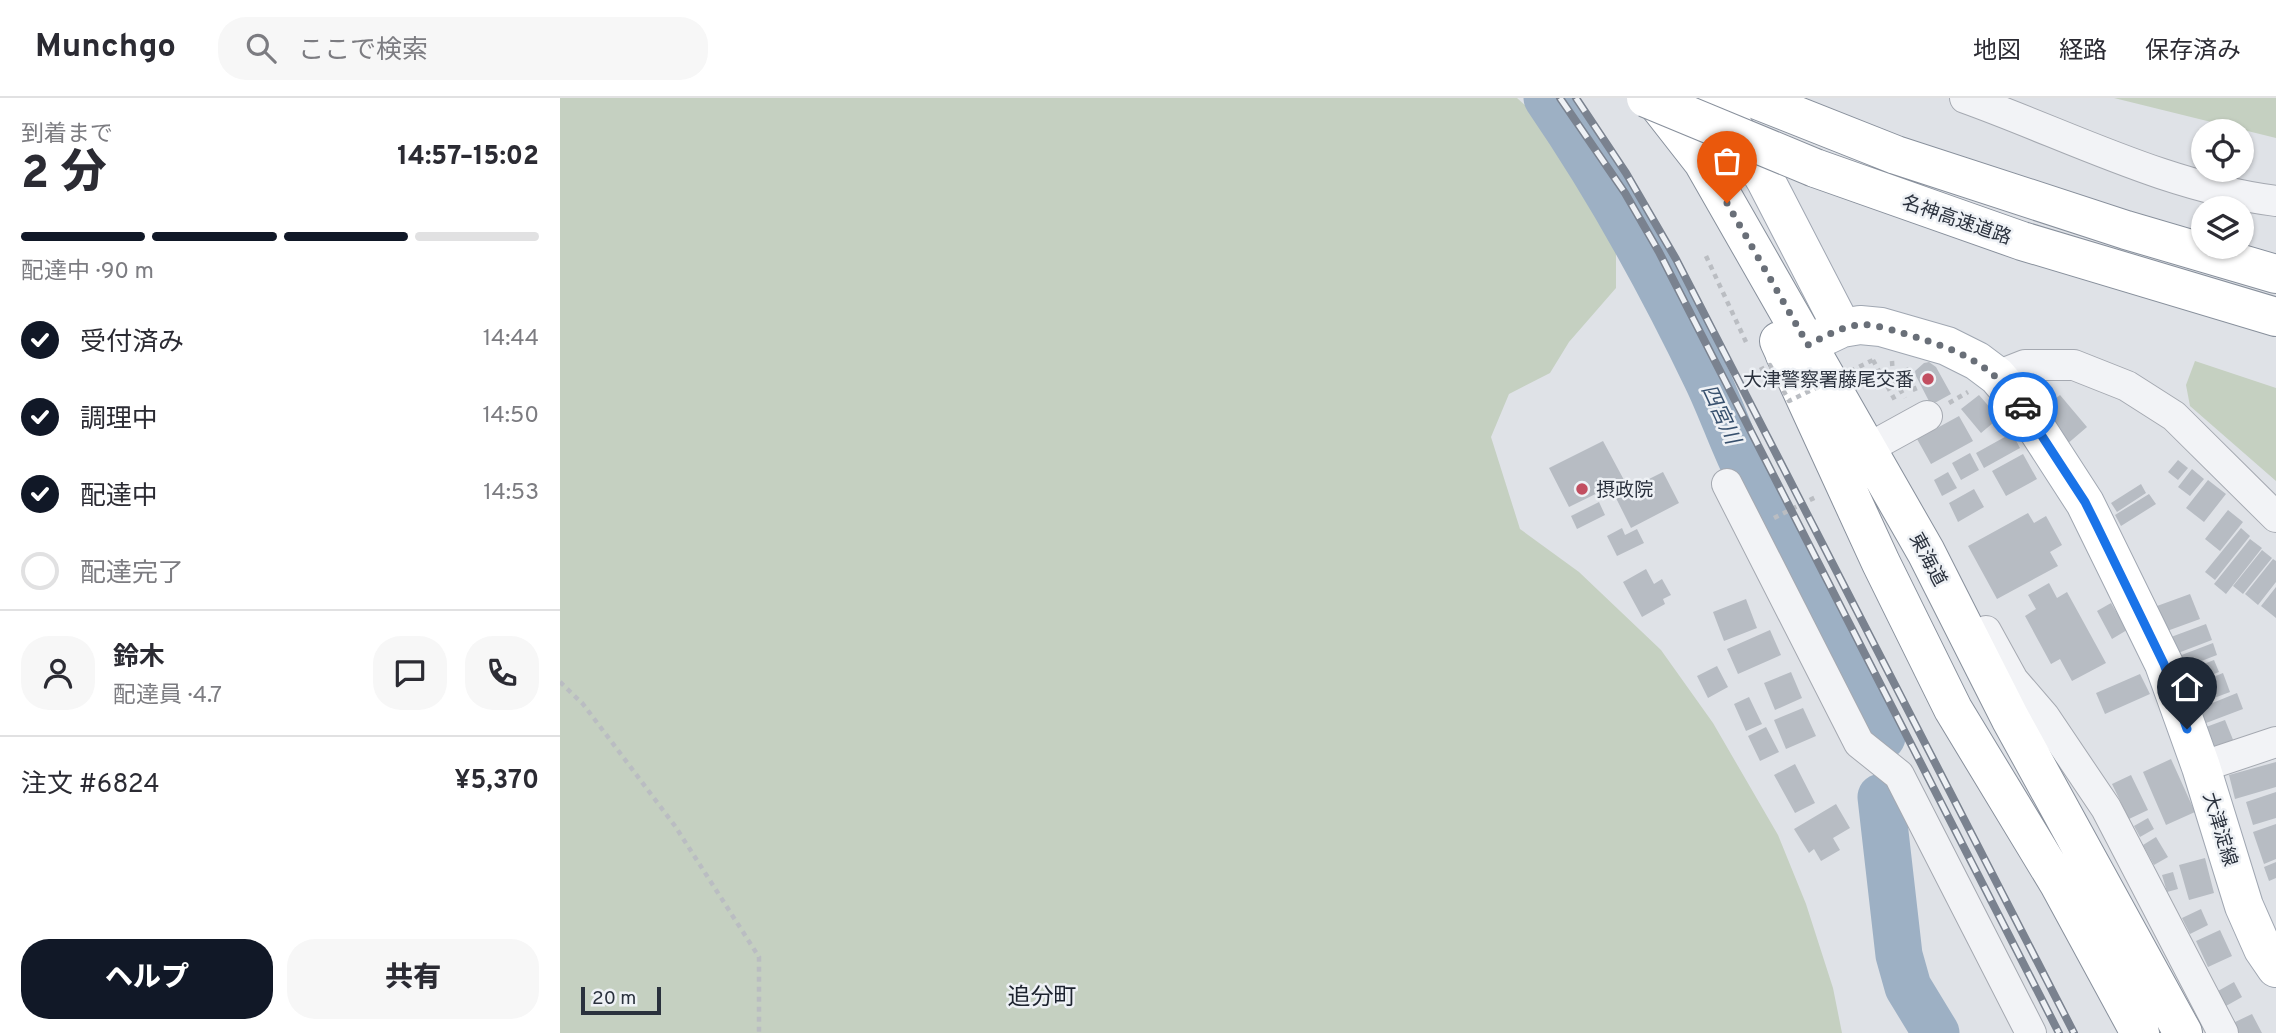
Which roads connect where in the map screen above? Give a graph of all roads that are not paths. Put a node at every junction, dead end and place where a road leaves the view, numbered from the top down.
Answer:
1 (1650, 98) edge
2 (1716, 98) edge
3 (1965, 98) edge
4 (1764, 103) edge
5 (1896, 155) junction
6 (2276, 201) edge
7 (2191, 228) edge
8 (2022, 241) junction
9 (2254, 243) edge
10 (2276, 248) edge
11 (2276, 274) edge
12 (2276, 317) edge
13 (1842, 328) junction
14 (2276, 344) edge
15 (1785, 357) junction
16 (1997, 376) junction
17 (1919, 412) road end
18 (1867, 449) junction
19 (1727, 484) dead end
20 (1896, 499) junction
21 (2276, 517) edge
22 (1926, 552) junction
23 (1901, 605) junction
24 (2276, 742) edge
25 (2201, 766) junction
26 (2276, 968) edge
27 (2032, 1033) edge
28 (2140, 1033) edge
29 (2183, 1033) edge
30 (2223, 1033) edge

1 - 8 main road, 名神高速道路, bridge
1 - 15 main road, 東海道
2 - 13 main road
3 - 6 street
4 - 5 main road
5 - 7 main road
5 - 11 main road
8 - 12 main road, 名神高速道路
8 - 14 main road
9 - 10 main road
13 - 15 main road, 大津淀線
13 - 16 main road, 大津淀線
15 - 18 main road, 東海道
15 - 23 main road, 東海道
16 - 21 street
16 - 25 main road, 大津淀線
17 - 18 street
18 - 20 main road, 東海道
19 - 27 street
20 - 22 main road, 東海道
20 - 30 street
22 - 23 main road
22 - 29 main road, 東海道
23 - 28 main road, 東海道
24 - 25 street
25 - 26 main road, 大津淀線

